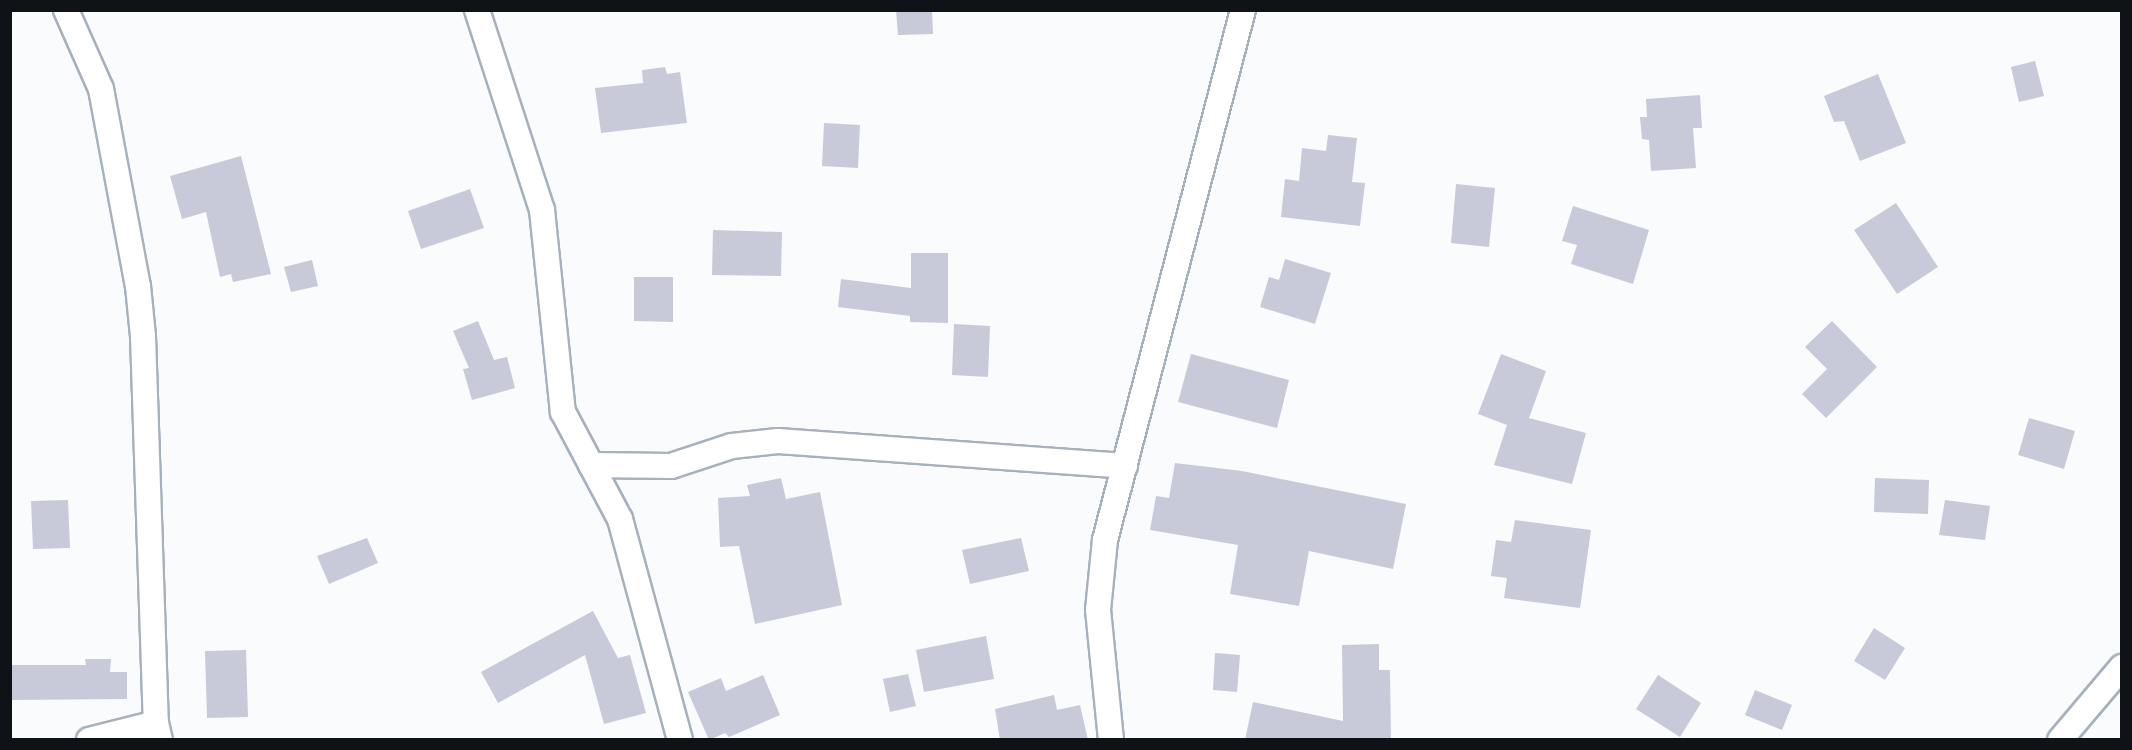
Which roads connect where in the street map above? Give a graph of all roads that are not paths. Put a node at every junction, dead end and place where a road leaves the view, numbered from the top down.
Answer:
1 (66, 10) edge
2 (477, 10) edge
3 (1243, 10) edge
4 (591, 465) junction
5 (1125, 465) junction
6 (2121, 667) edge
7 (158, 731) edge
8 (89, 740) edge
9 (680, 740) edge
10 (1111, 740) edge
11 (2060, 740) edge

1 - 7 street
2 - 4 street
3 - 5 street
4 - 5 street
4 - 9 street
5 - 10 street
6 - 11 street
7 - 8 street

